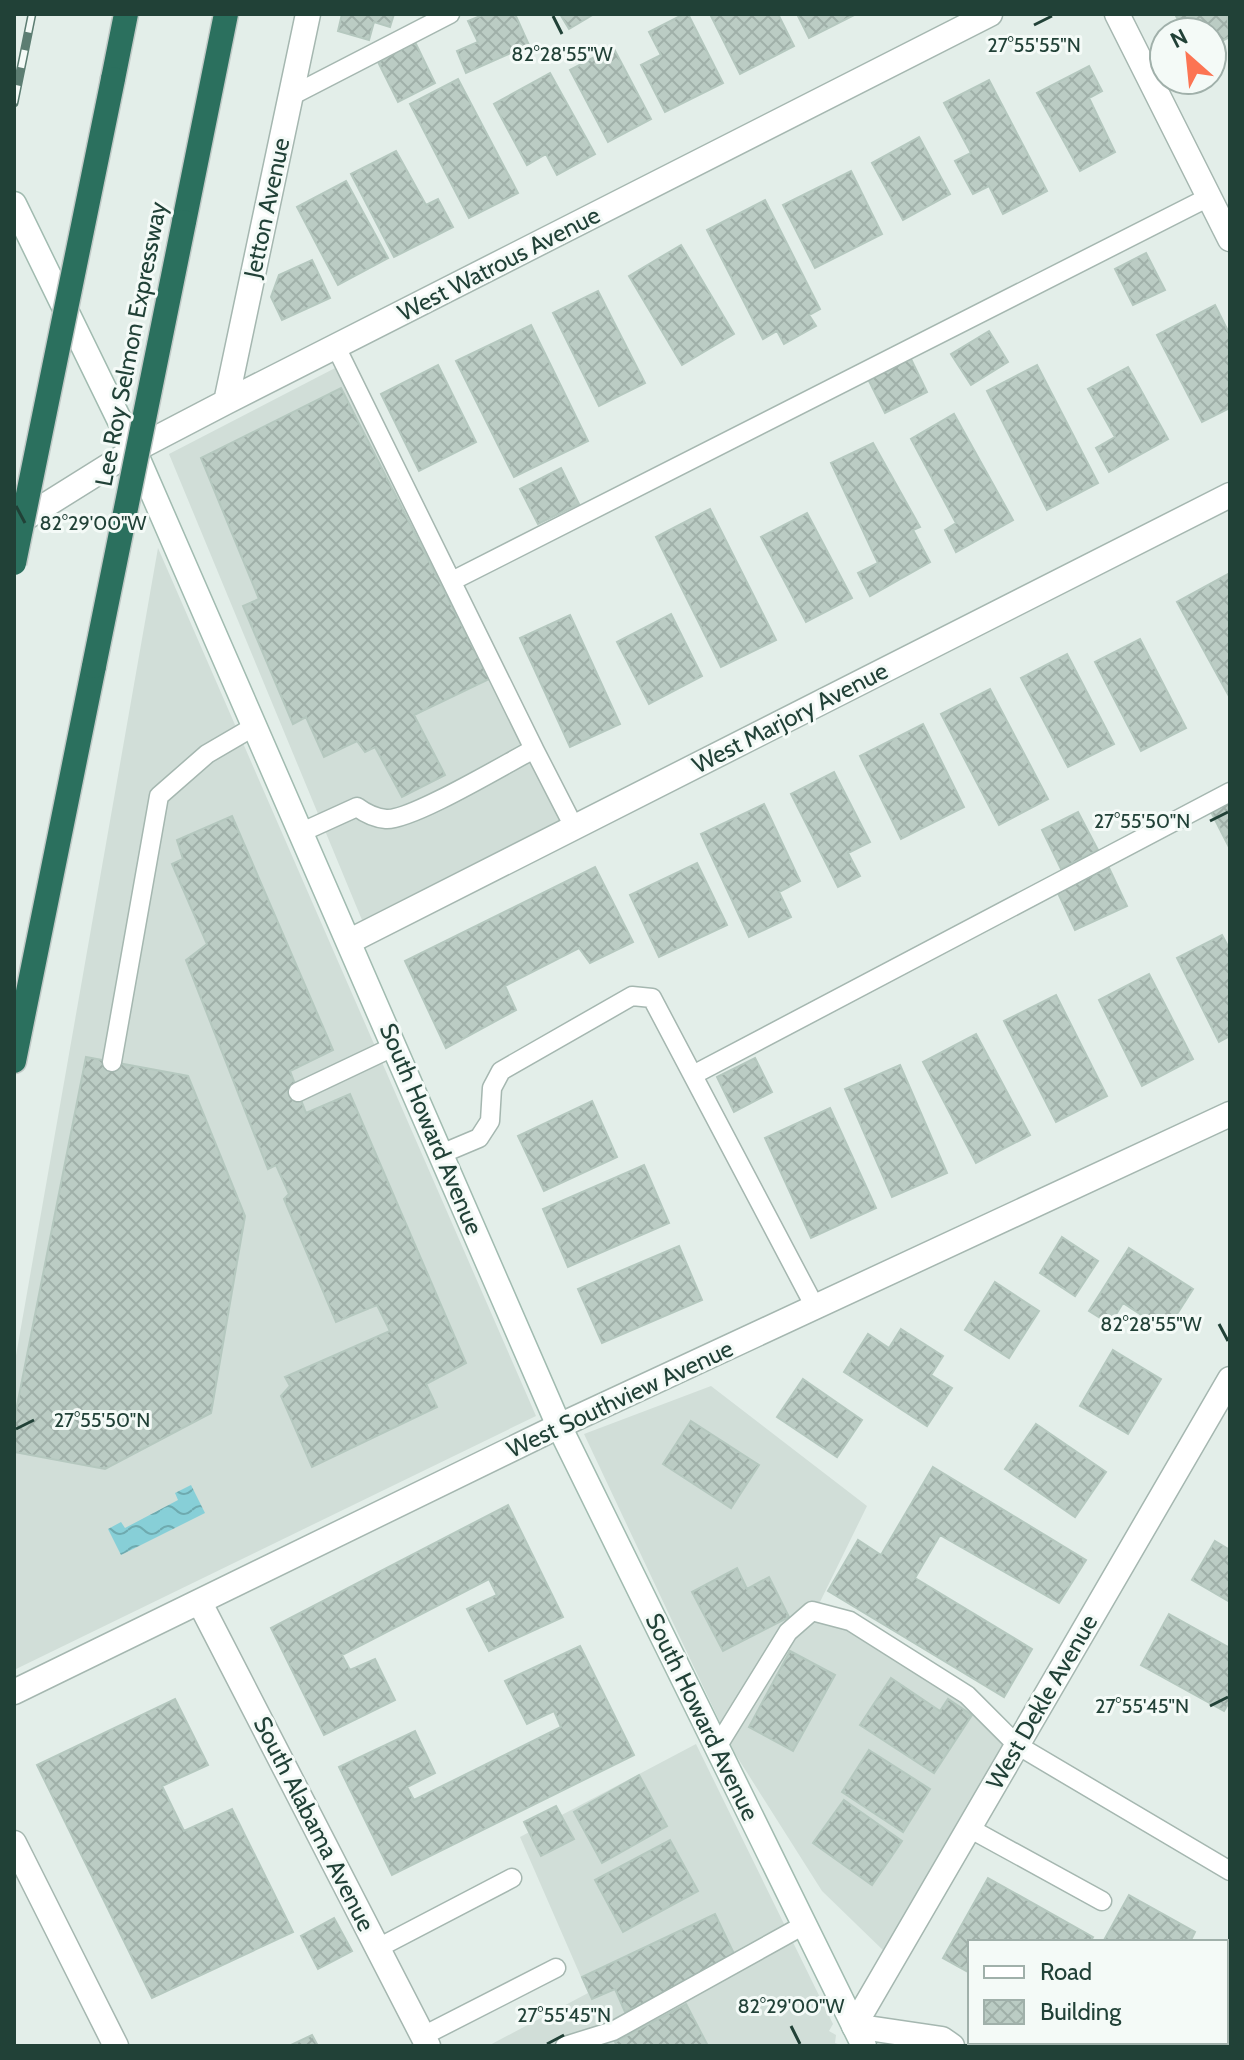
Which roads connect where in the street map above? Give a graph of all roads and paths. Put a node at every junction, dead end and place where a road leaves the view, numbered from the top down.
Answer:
1 (126, 14) edge
2 (226, 14) edge
3 (308, 14) edge
4 (450, 14) edge
5 (990, 14) edge
6 (1117, 14) edge
7 (291, 96) junction
8 (1209, 197) junction
9 (14, 204) edge
10 (1230, 239) edge
11 (336, 347) junction
12 (226, 402) junction
13 (134, 450) junction
14 (1230, 495) edge
15 (14, 525) edge
16 (14, 563) edge
17 (452, 581) junction
18 (255, 726) junction
19 (534, 749) junction
20 (1230, 792) edge
21 (574, 827) junction
22 (302, 832) junction
23 (350, 941) junction
24 (395, 1046) junction
25 (14, 1061) edge
26 (112, 1062) dead end
27 (693, 1075) junction
28 (298, 1092) dead end
29 (1230, 1114) edge
30 (441, 1154) junction
31 (815, 1307) junction
32 (1230, 1379) edge
33 (559, 1426) junction
34 (200, 1603) junction
35 (14, 1692) edge
36 (1017, 1745) junction
37 (717, 1747) junction
38 (969, 1828) junction
39 (14, 1843) edge
40 (1230, 1871) edge
41 (512, 1878) dead end
42 (1102, 1901) dead end
43 (804, 1925) junction
44 (378, 1948) junction
45 (556, 1968) dead end
46 (859, 2036) edge
47 (425, 2041) edge
48 (590, 2042) edge
49 (116, 2046) edge
50 (565, 2046) edge
51 (952, 2046) edge

1 - 16 highway, bridge
2 - 25 highway, Lee Roy Selmon Expressway, bridge
3 - 7 street, Jetton Avenue
4 - 7 lane
5 - 11 street, West Watrous Avenue
6 - 8 street
7 - 12 street, Jetton Avenue
8 - 10 street
8 - 17 lane
9 - 13 street, South Howard Avenue
11 - 12 street, West Watrous Avenue
11 - 17 lane
12 - 13 street, West Watrous Avenue
13 - 15 street, West Watrous Avenue
13 - 18 street, South Howard Avenue
14 - 21 street, West Marjory Avenue
17 - 19 lane
18 - 22 street, South Howard Avenue
18 - 26 lane
19 - 21 lane
19 - 22 lane
20 - 27 lane
21 - 23 street, West Marjory Avenue
22 - 23 street, South Howard Avenue
23 - 24 street, South Howard Avenue
24 - 28 lane
24 - 30 street, South Howard Avenue
27 - 30 lane
27 - 31 lane
29 - 31 street, West Southview Avenue
30 - 33 street, South Howard Avenue
31 - 33 street, West Southview Avenue
32 - 36 street, West Dekle Avenue
33 - 34 street, West Southview Avenue
33 - 37 street, South Howard Avenue
34 - 35 street, West Southview Avenue
34 - 44 street, South Alabama Avenue
36 - 37 lane
36 - 38 street, West Dekle Avenue
36 - 40 lane
37 - 43 street, South Howard Avenue
38 - 42 lane
38 - 46 street, West Dekle Avenue
39 - 49 street
41 - 44 lane
43 - 46 street, South Howard Avenue
43 - 48 lane
44 - 47 street, South Alabama Avenue
45 - 47 lane
46 - 51 street
48 - 50 lane

